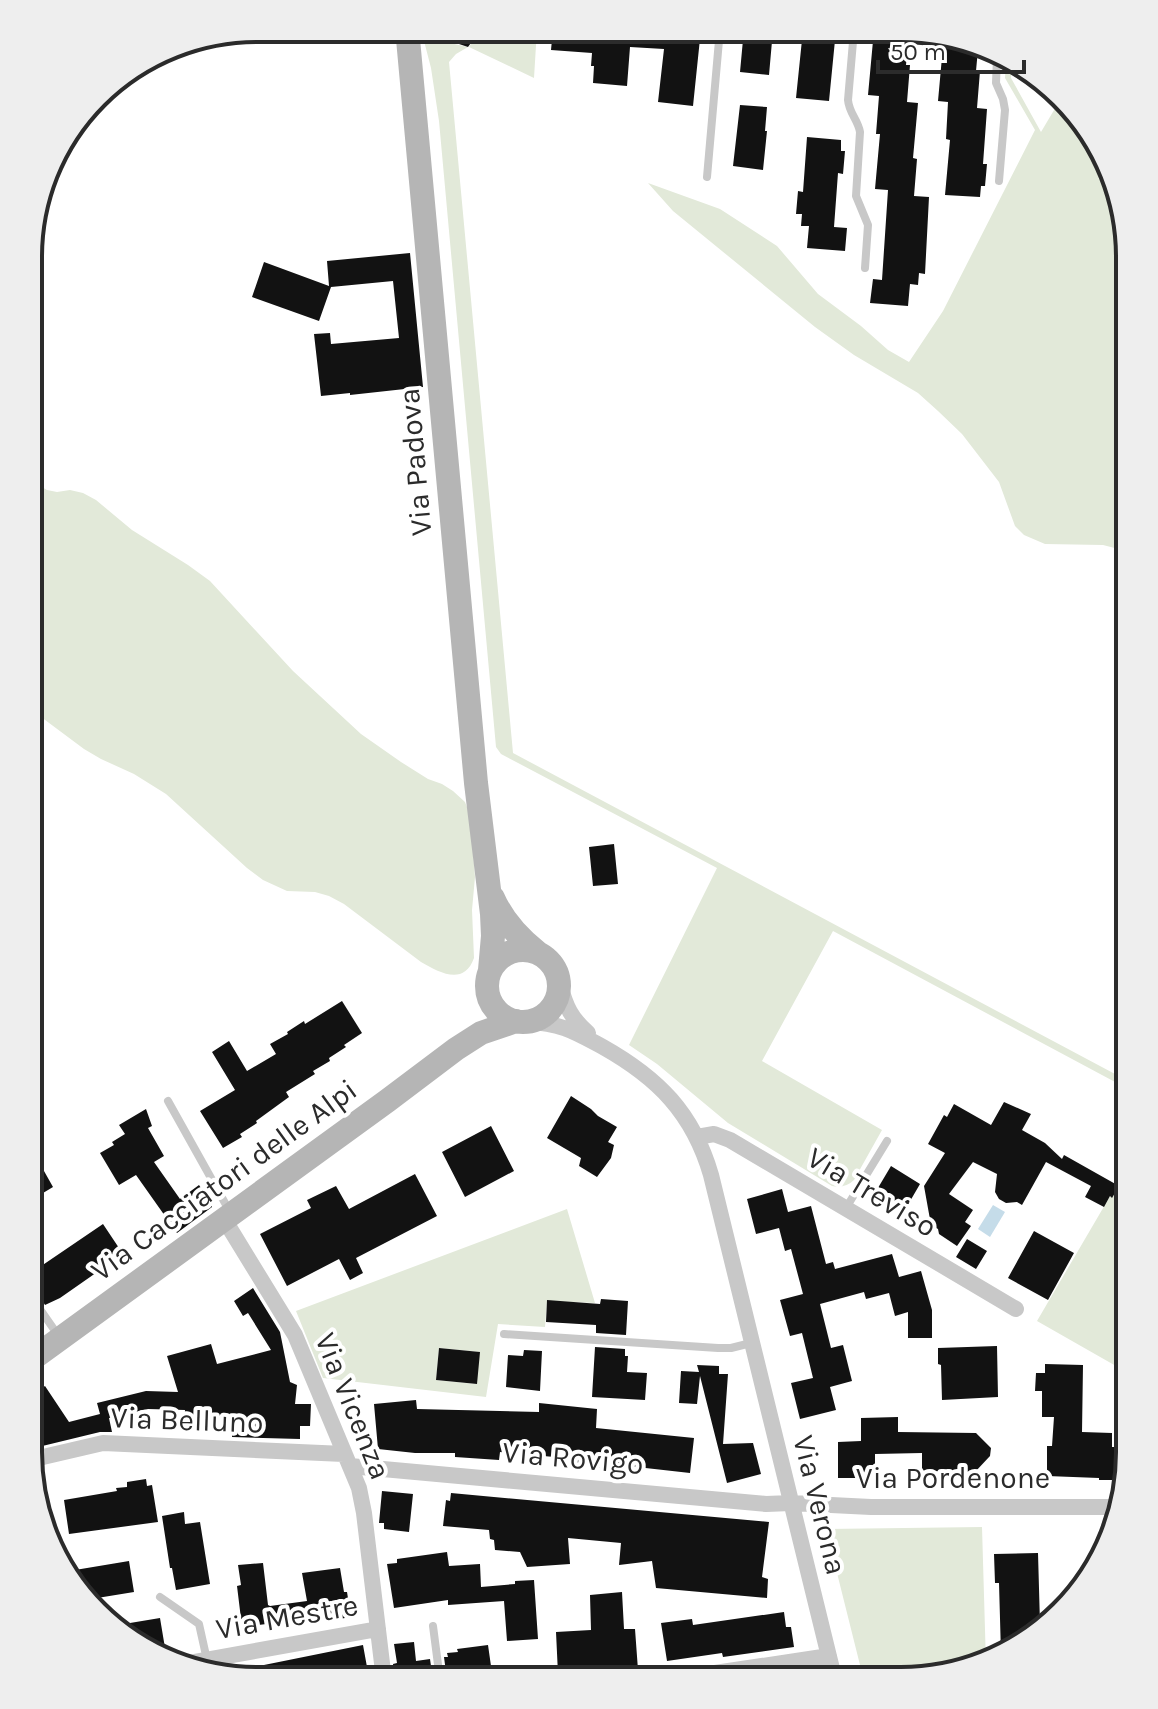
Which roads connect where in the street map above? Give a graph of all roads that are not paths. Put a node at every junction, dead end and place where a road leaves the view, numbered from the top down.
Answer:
1 (408, 42) edge
2 (719, 42) edge
3 (853, 42) edge
4 (997, 65) edge
5 (707, 177) dead end
6 (999, 181) dead end
7 (865, 268) dead end
8 (488, 889) junction
9 (538, 953) junction
10 (489, 979) junction
11 (560, 985) junction
12 (522, 1021) junction
13 (604, 1048) junction
14 (456, 1049) junction
15 (168, 1101) dead end
16 (697, 1137) junction
17 (887, 1141) dead end
18 (846, 1209) junction
19 (228, 1216) junction
20 (1016, 1309) dead end
21 (42, 1312) edge
22 (504, 1334) dead end
23 (60, 1338) junction
24 (751, 1343) junction
25 (42, 1352) edge
26 (42, 1457) edge
27 (347, 1460) junction
28 (791, 1503) junction
29 (1109, 1507) edge
30 (160, 1597) dead end
31 (433, 1626) dead end
32 (378, 1629) junction
33 (829, 1656) junction
34 (207, 1660) junction
35 (204, 1661) edge
36 (382, 1667) edge
37 (438, 1667) edge
38 (755, 1667) edge
39 (832, 1667) edge

1 - 8 street, Via Padova
2 - 5 lane
3 - 7 lane
4 - 6 lane
8 - 9 street, Via Padova
8 - 10 street, Via Padova
9 - 10 street
9 - 11 street
10 - 12 street
10 - 14 street, Via Cacciatori delle Alpi
11 - 12 street, Via Cacciatori delle Alpi
11 - 13 street, Via Verona
12 - 13 street, Via Verona
12 - 14 street, Via Cacciatori delle Alpi
13 - 16 street, Via Verona
14 - 19 street, Via Cacciatori delle Alpi
15 - 19 lane
16 - 18 street, Via Treviso
16 - 24 street, Via Verona
17 - 18 lane
18 - 20 street, Via Treviso
19 - 23 street, Via Cacciatori delle Alpi
19 - 27 street, Via Vicenza
21 - 23 lane
22 - 24 lane
23 - 25 street, Via Cacciatori delle Alpi
24 - 28 street, Via Verona
26 - 27 street, Via Belluno
27 - 28 street, Via Rovigo
27 - 32 street, Via Vicenza
28 - 29 street, Via Pordenone
28 - 33 street, Via Verona
30 - 34 lane, Via Mestre
31 - 37 lane
32 - 34 street, Via Mestre
32 - 36 street, Via Vicenza
33 - 38 street
33 - 39 street, Via Verona
34 - 35 street, Via Mestre

